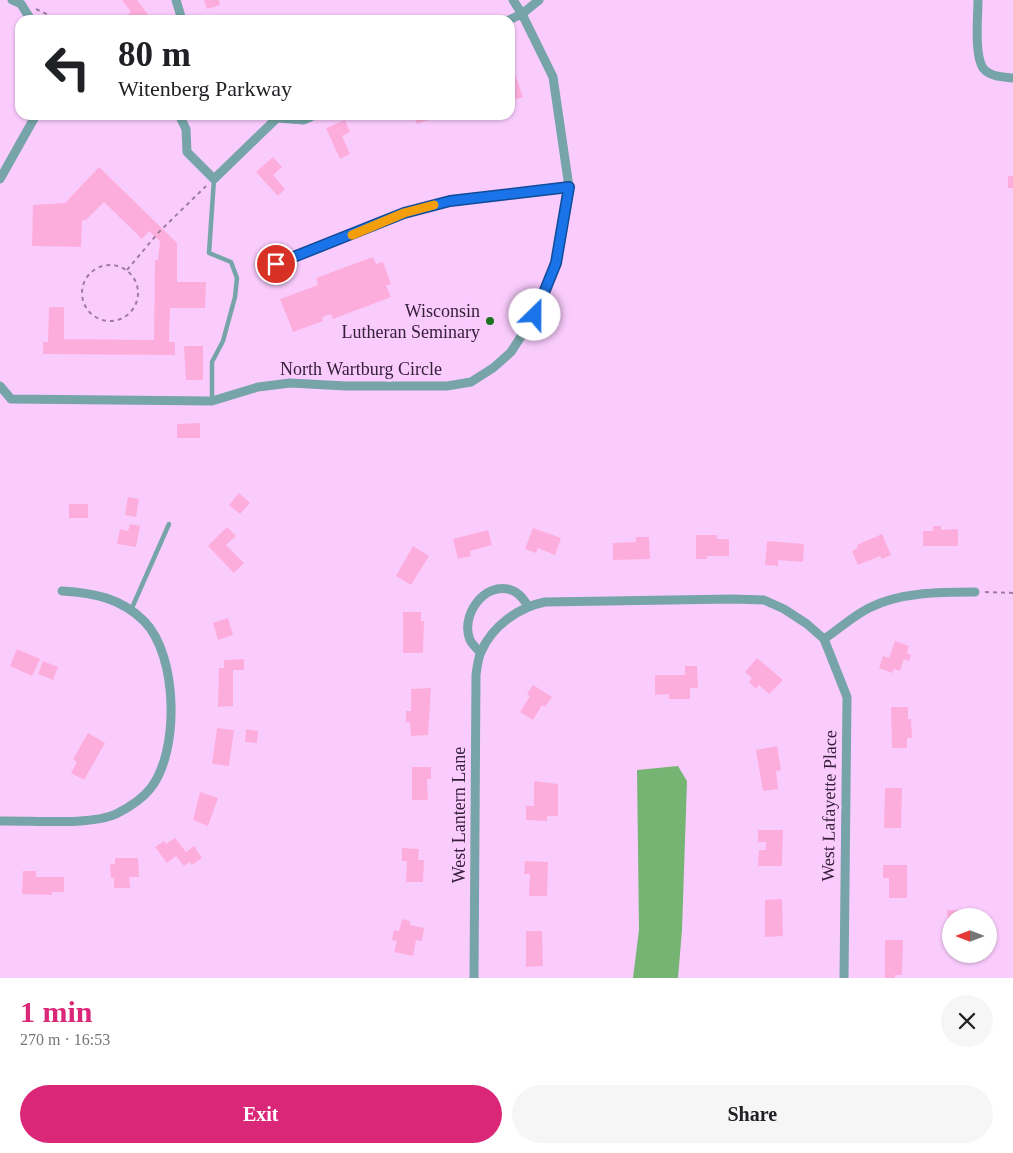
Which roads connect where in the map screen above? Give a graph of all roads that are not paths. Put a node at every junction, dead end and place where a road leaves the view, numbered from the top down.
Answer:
1 (176, 0) edge
2 (513, 0) edge
3 (539, 0) edge
4 (978, 0) edge
5 (17, 2) edge
6 (522, 14) junction
7 (27, 15) edge
8 (180, 15) edge
9 (515, 18) edge
10 (1013, 78) edge
11 (33, 120) edge
12 (182, 120) edge
13 (275, 120) edge
14 (0, 179) edge
15 (214, 179) junction
16 (569, 187) junction
17 (264, 269) dead end
18 (0, 386) edge
19 (212, 401) junction
20 (169, 524) dead end
21 (62, 591) dead end
22 (975, 592) road end
23 (528, 606) junction
24 (131, 610) junction
25 (824, 639) junction
26 (480, 652) junction
27 (0, 821) edge
28 (474, 978) edge
29 (844, 978) edge

1 - 8 street
2 - 6 street, North Wartburg Circle
3 - 6 street
4 - 10 street
5 - 7 street
6 - 9 street
6 - 16 street, North Wartburg Circle
11 - 14 street
12 - 15 street
13 - 15 street
15 - 19 lane
16 - 17 street
16 - 19 street, North Wartburg Circle
18 - 19 street, North Wartburg Circle
20 - 24 lane
21 - 24 street
22 - 25 street
23 - 25 street, West Lantern Lane
23 - 26 street, West Lantern Lane
23 - 26 street
24 - 27 street
25 - 29 street, West Lafayette Place
26 - 28 street, West Lantern Lane

